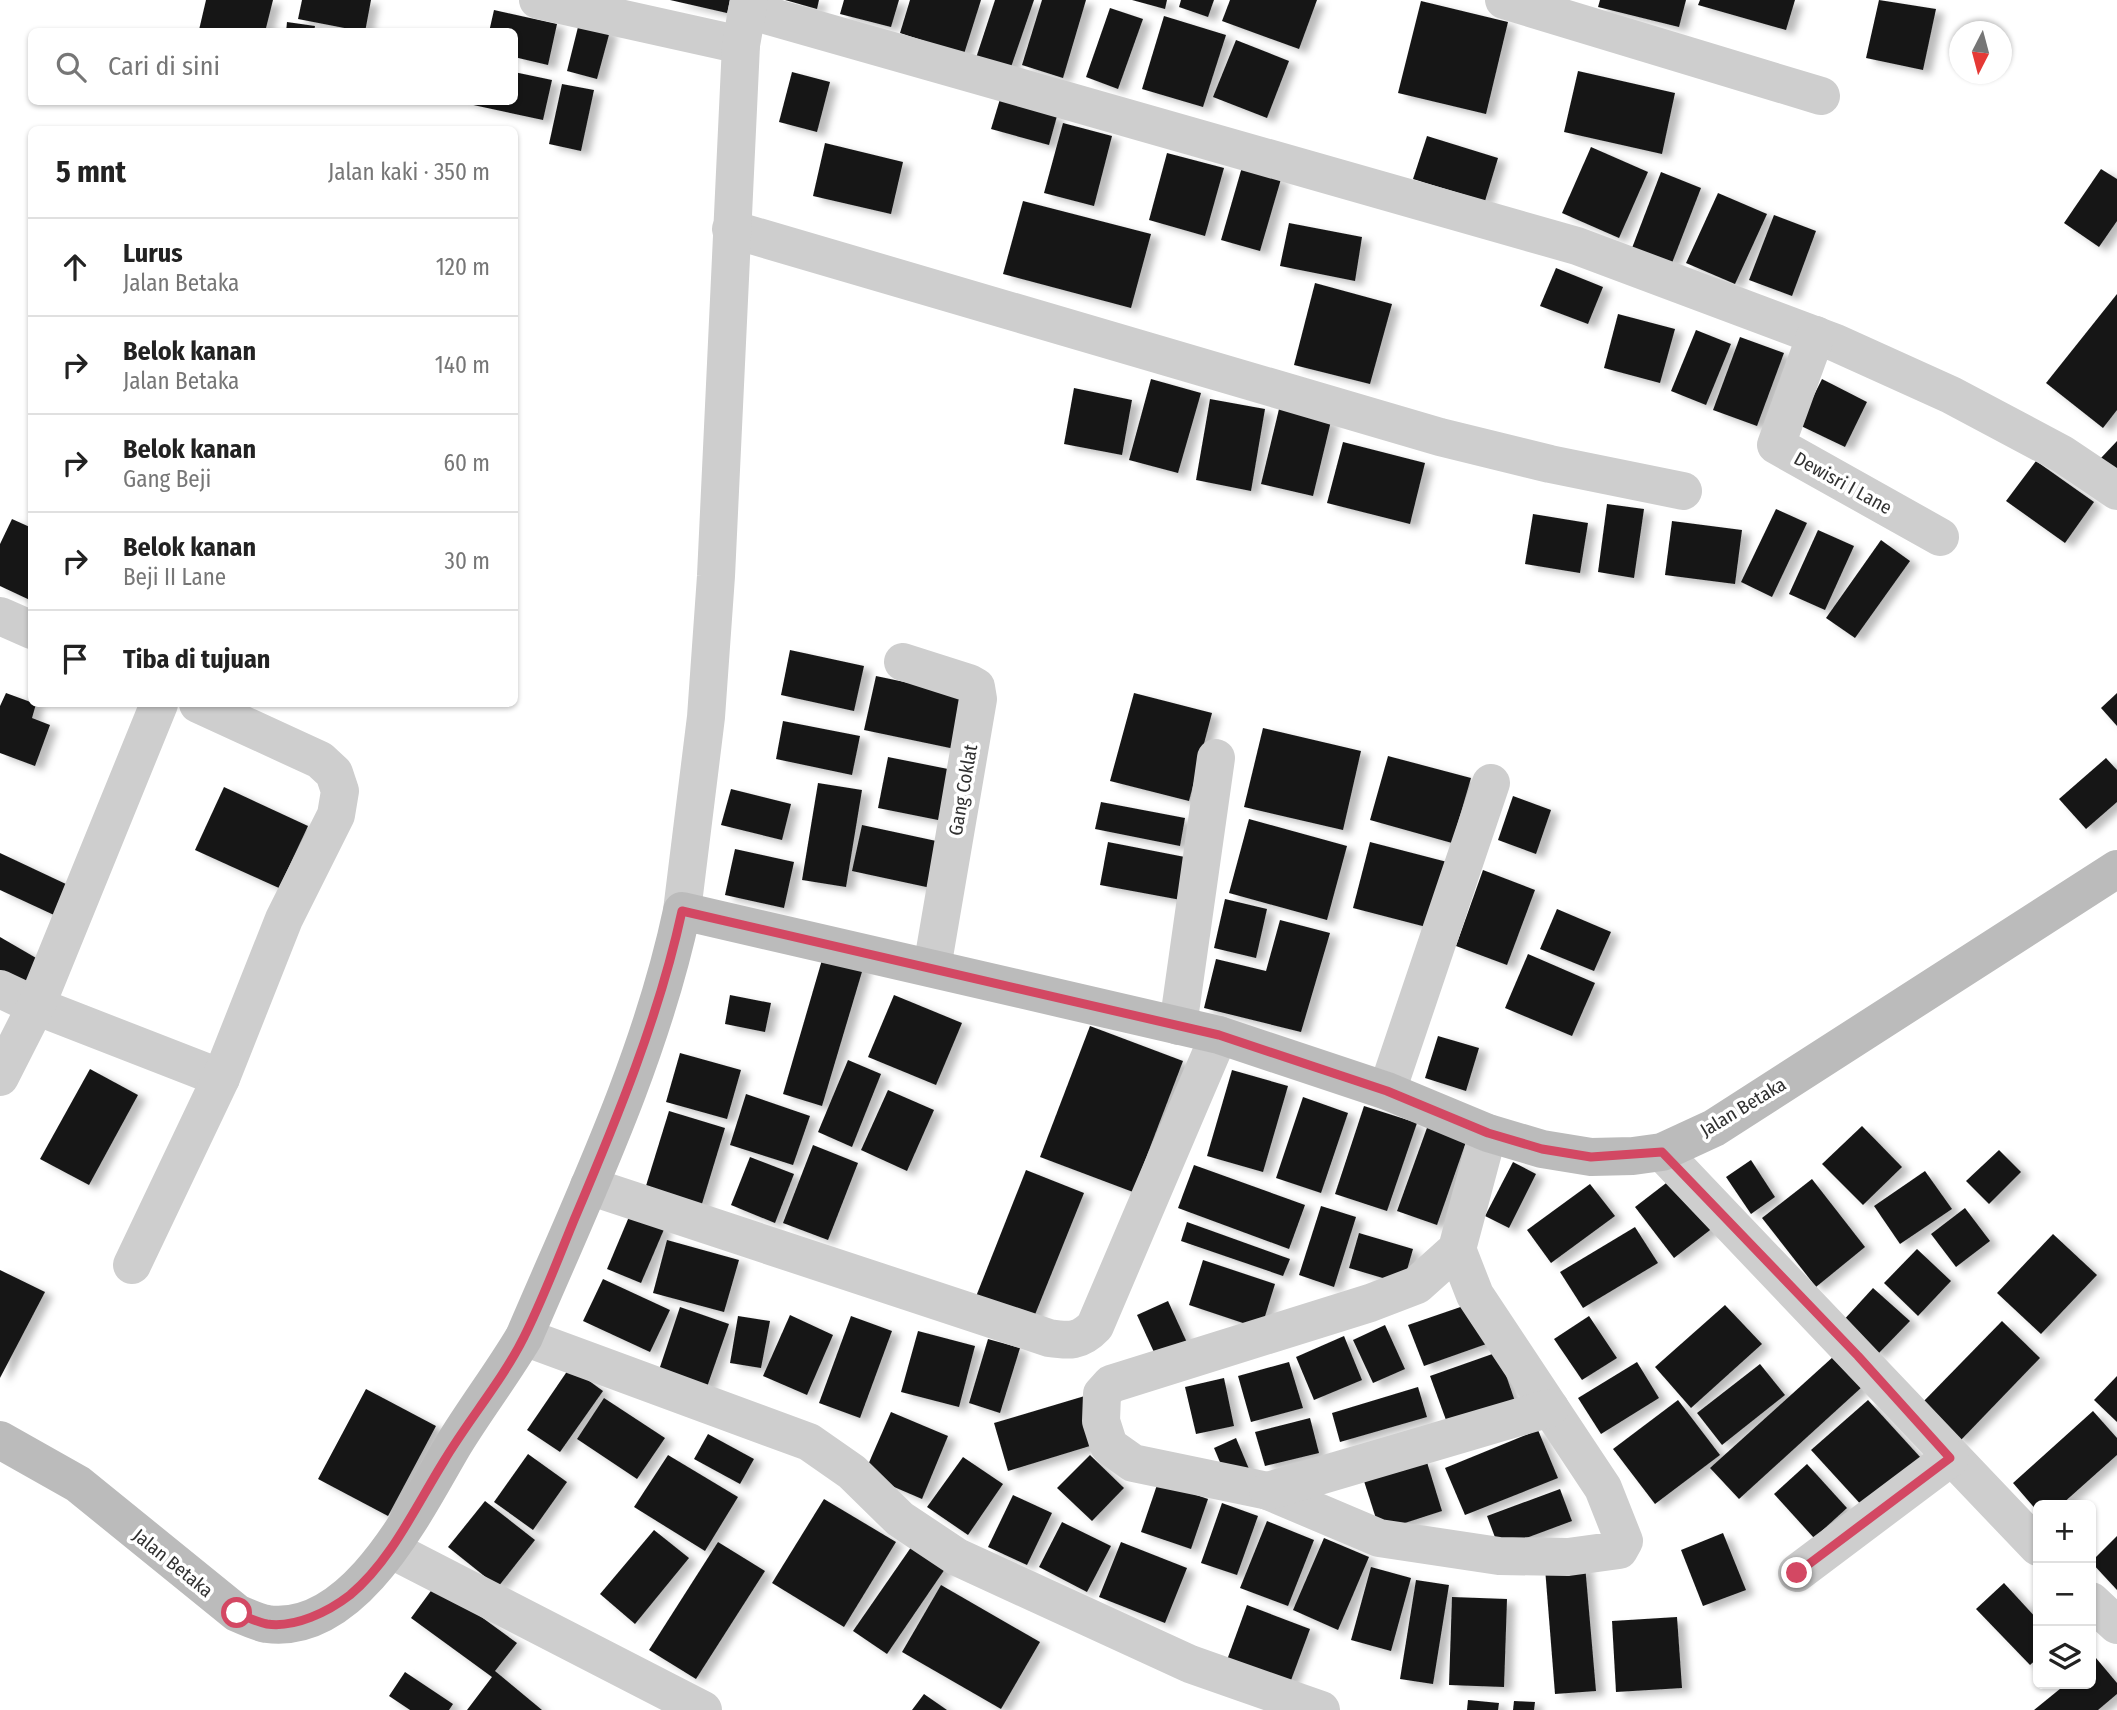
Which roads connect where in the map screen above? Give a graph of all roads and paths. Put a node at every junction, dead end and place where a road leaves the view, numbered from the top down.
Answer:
1 (538, 0) edge
2 (1504, 0) edge
3 (746, 18) edge
4 (1821, 96) dead end
5 (731, 229) junction
6 (1816, 335) junction
7 (1683, 491) dead end
8 (2117, 491) edge
9 (1940, 537) dead end
10 (0, 616) edge
11 (28, 627) edge
12 (903, 662) dead end
13 (158, 707) edge
14 (205, 707) edge
15 (1216, 758) dead end
16 (1491, 783) dead end
17 (2117, 869) edge
18 (682, 911) junction
19 (932, 968) junction
20 (0, 989) edge
21 (36, 1006) junction
22 (1178, 1026) junction
23 (1219, 1035) junction
24 (0, 1077) edge
25 (221, 1078) junction
26 (1387, 1091) junction
27 (1488, 1133) junction
28 (1662, 1152) junction
29 (589, 1186) junction
30 (1458, 1249) junction
31 (132, 1265) dead end
32 (524, 1337) junction
33 (1550, 1408) junction
34 (0, 1440) edge
35 (1950, 1458) junction
36 (1268, 1491) junction
37 (2033, 1543) edge
38 (390, 1549) junction
39 (1797, 1573) dead end
40 (2096, 1606) edge
41 (2117, 1625) edge
42 (702, 1710) edge
43 (1321, 1710) edge

1 - 3 street
2 - 4 street
3 - 5 street
3 - 6 street
5 - 7 street
5 - 18 street
6 - 8 street
6 - 9 street, Dewisri I Lane
10 - 11 street
12 - 19 street, Gang Coklat
13 - 21 street
14 - 25 street
15 - 22 street
16 - 26 street
17 - 28 street, Jalan Betaka
18 - 19 street, Jalan Betaka
18 - 29 street, Jalan Betaka
19 - 22 street, Jalan Betaka
20 - 21 street
21 - 24 street
21 - 25 street
22 - 23 street, Jalan Betaka
23 - 26 street, Jalan Betaka
23 - 29 street
25 - 31 street
26 - 27 street, Jalan Betaka
27 - 28 street, Jalan Betaka
27 - 30 street
28 - 35 street
29 - 32 street, Jalan Betaka
30 - 33 street
30 - 36 street
32 - 38 street, Jalan Betaka
32 - 43 street
33 - 36 street
33 - 36 street
34 - 38 street, Jalan Betaka
35 - 37 street
35 - 39 street
38 - 42 street
40 - 41 street

